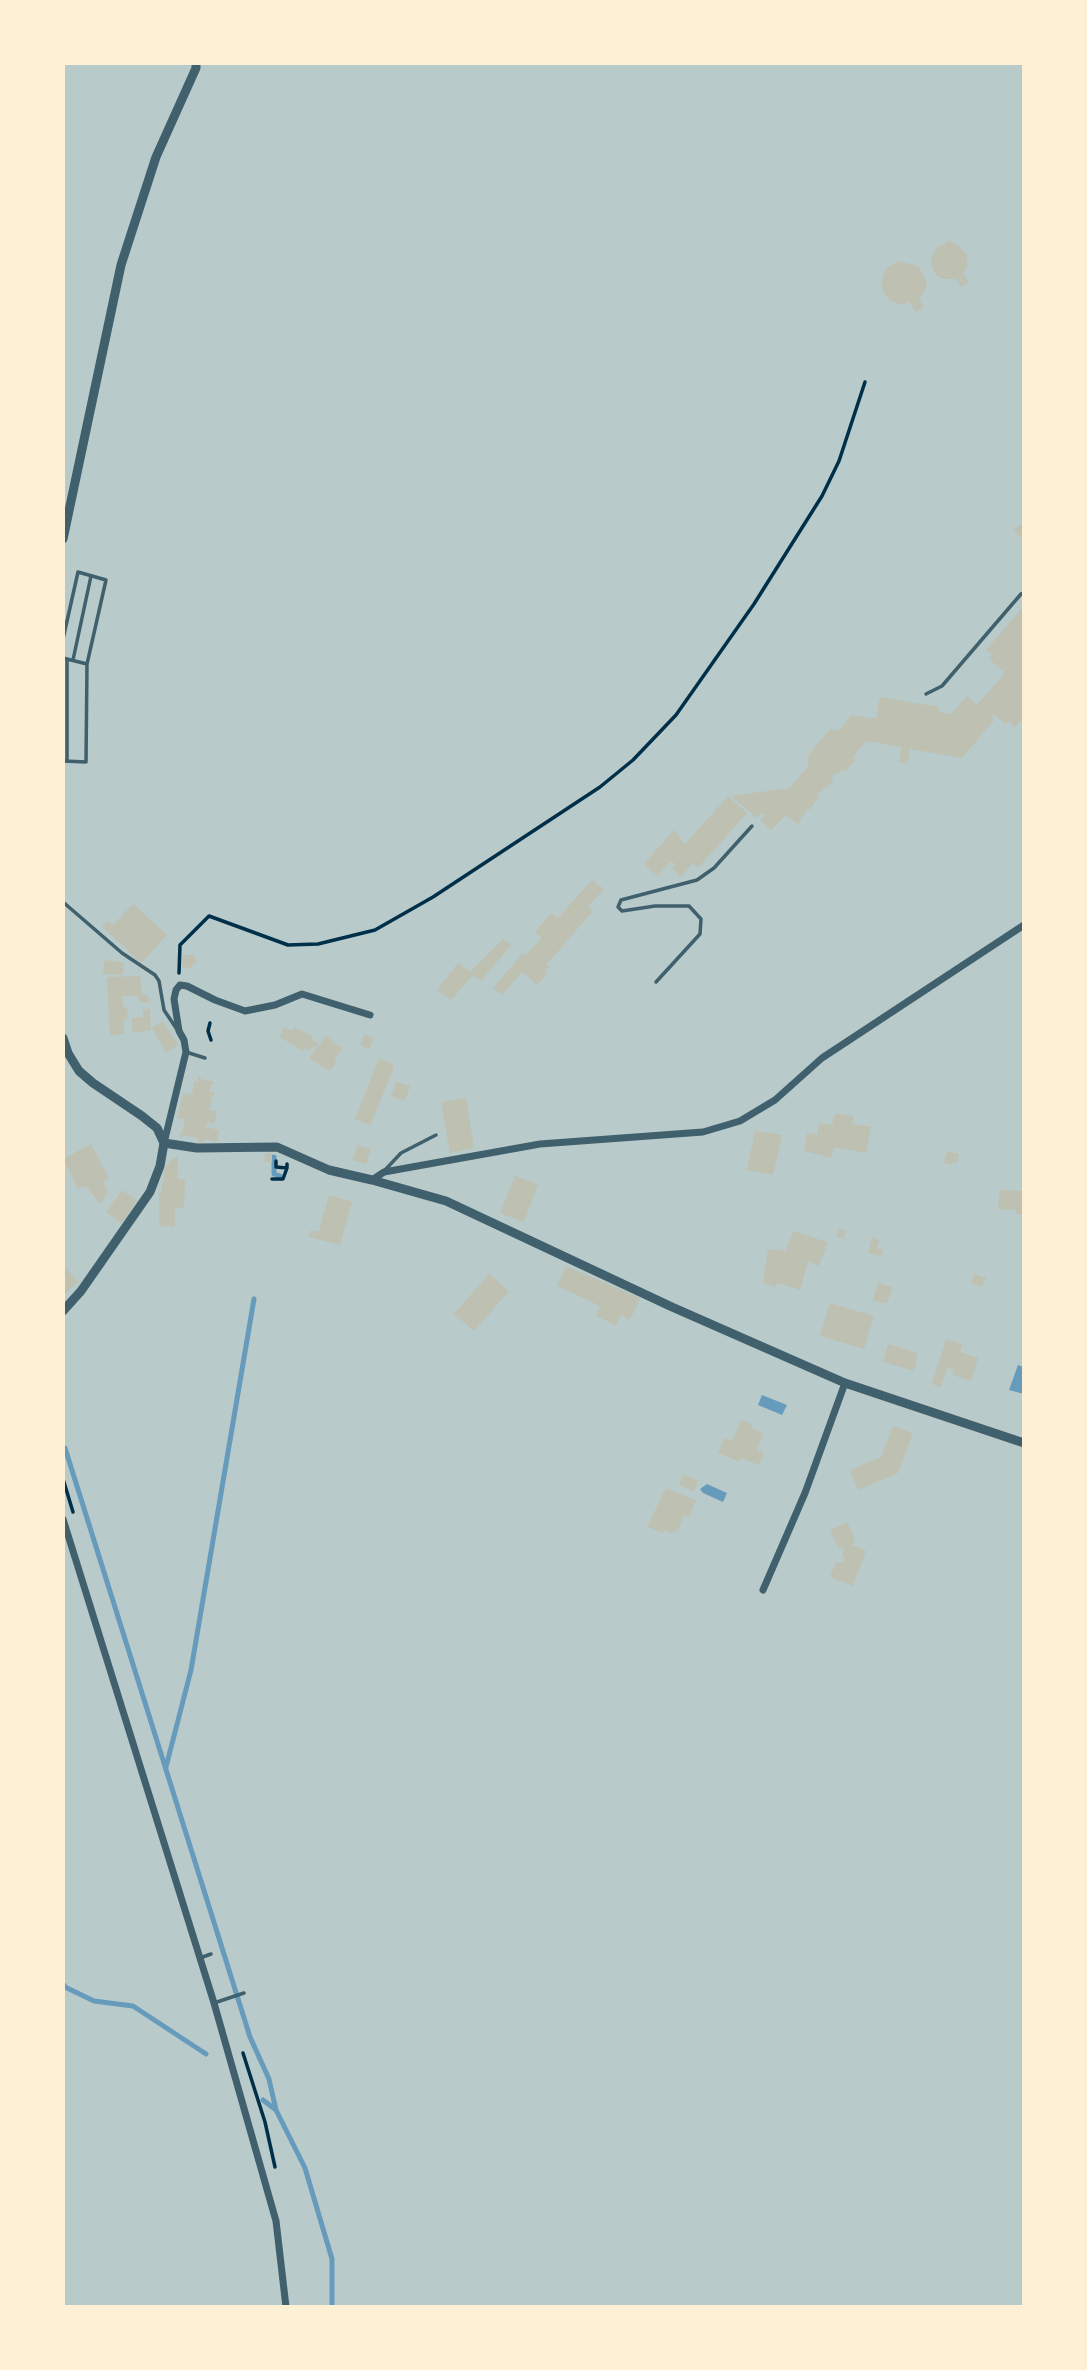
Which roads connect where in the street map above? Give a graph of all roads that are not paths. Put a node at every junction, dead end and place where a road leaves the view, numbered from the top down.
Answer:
1 (196, 63) edge
2 (63, 539) edge
3 (92, 576) junction
4 (1024, 593) edge
5 (63, 639) edge
6 (65, 658) edge
7 (74, 660) junction
8 (87, 664) junction
9 (926, 694) dead end
10 (65, 761) edge
11 (752, 826) dead end
12 (63, 902) edge
13 (1024, 925) edge
14 (656, 982) dead end
15 (370, 1015) dead end
16 (179, 1031) junction
17 (63, 1038) edge
18 (186, 1052) junction
19 (205, 1058) dead end
20 (436, 1135) dead end
21 (243, 1138) dead end
22 (164, 1143) junction
23 (248, 1149) junction
24 (384, 1172) junction
25 (372, 1180) junction
26 (63, 1311) edge
27 (845, 1383) junction
28 (1024, 1443) edge
29 (63, 1518) edge
30 (763, 1590) dead end
31 (211, 1954) dead end
32 (200, 1958) junction
33 (244, 1993) dead end
34 (214, 2003) junction
35 (286, 2307) edge

1 - 2 street
3 - 5 lane
3 - 7 lane
3 - 8 lane
4 - 9 lane
6 - 7 lane
6 - 10 lane
7 - 8 lane
8 - 10 lane
11 - 14 lane
12 - 16 lane
13 - 24 street
15 - 16 street
16 - 18 street
17 - 22 street
18 - 19 lane
18 - 22 street
20 - 24 lane
21 - 23 lane
22 - 23 street
22 - 26 street
23 - 25 street
24 - 25 street
25 - 27 street
27 - 28 street
27 - 30 street
29 - 32 street
31 - 32 lane
32 - 34 street
33 - 34 lane
34 - 35 street

